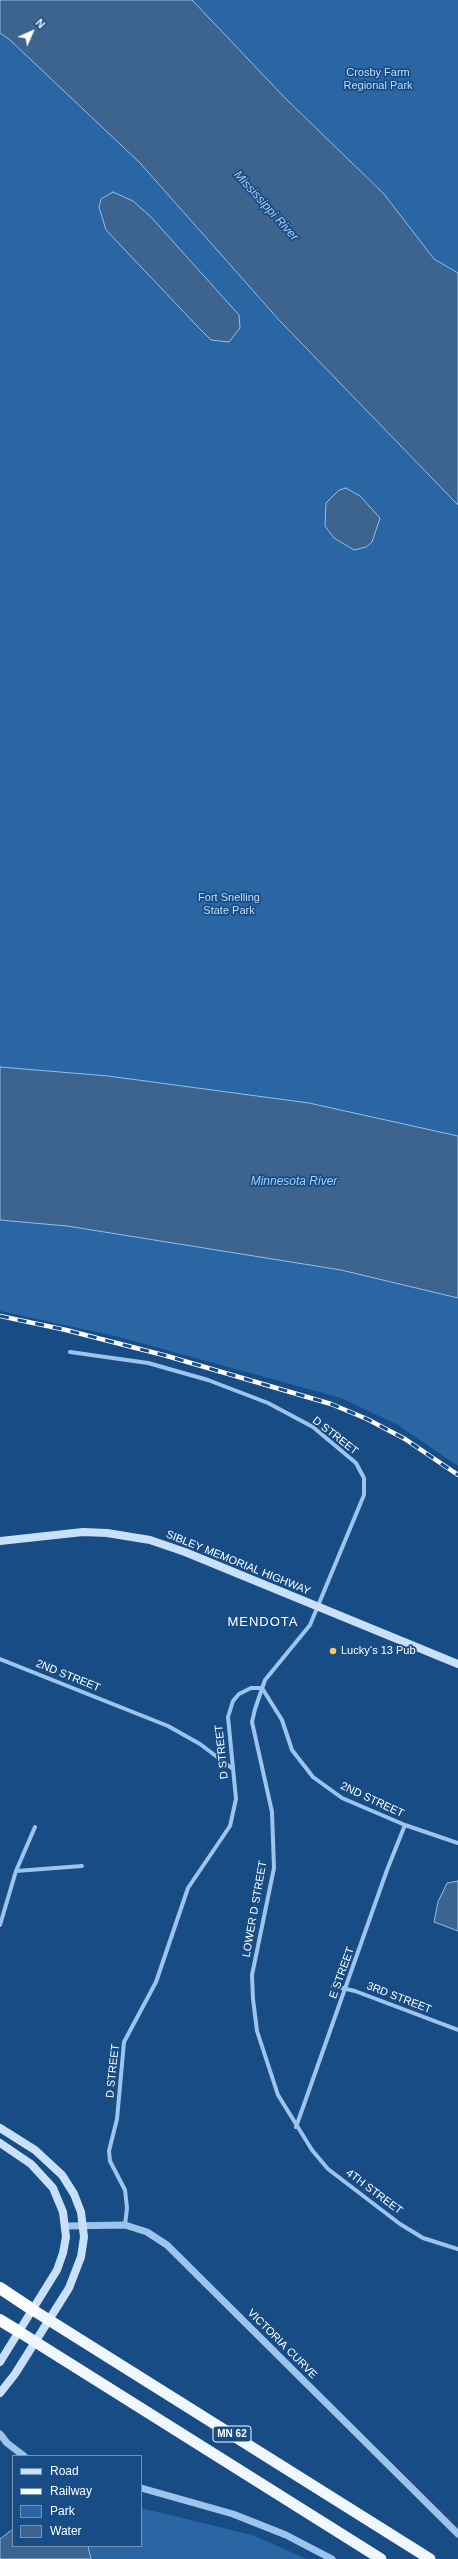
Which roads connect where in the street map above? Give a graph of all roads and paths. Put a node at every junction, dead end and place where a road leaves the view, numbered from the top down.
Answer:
1 (70, 1352) dead end
2 (0, 1541) edge
3 (319, 1607) junction
4 (0, 1659) edge
5 (458, 1664) edge
6 (262, 1688) junction
7 (233, 1769) junction
8 (405, 1826) junction
9 (36, 1827) dead end
10 (458, 1843) edge
11 (82, 1866) dead end
12 (16, 1871) junction
13 (0, 1925) edge
14 (334, 1986) dead end
15 (345, 1988) junction
16 (458, 2030) edge
17 (296, 2127) junction
18 (0, 2128) edge
19 (0, 2143) edge
20 (125, 2225) junction
21 (66, 2226) junction
22 (83, 2226) junction
23 (458, 2249) edge
24 (0, 2288) edge
25 (34, 2310) junction
26 (0, 2320) edge
27 (50, 2320) junction
28 (18, 2331) junction
29 (35, 2342) junction
30 (0, 2362) edge
31 (0, 2393) edge
32 (0, 2434) edge
33 (23, 2455) edge
34 (142, 2488) edge
35 (458, 2534) edge
36 (332, 2559) edge
37 (381, 2559) edge
38 (430, 2559) edge

1 - 3 street, D STREET
2 - 3 main road, SIBLEY MEMORIAL HIGHWAY
3 - 5 main road, SIBLEY MEMORIAL HIGHWAY
3 - 6 street, D STREET
4 - 7 street, 2ND STREET
6 - 7 street, D STREET
6 - 8 street, 2ND STREET
6 - 17 street, LOWER D STREET
7 - 20 street, D STREET
8 - 10 street, 2ND STREET
8 - 15 street, E STREET
9 - 12 street
11 - 12 street
12 - 13 street
14 - 15 street, 3RD STREET
15 - 16 street, 3RD STREET
15 - 17 street, E STREET
17 - 23 street, 4TH STREET
18 - 22 main road
19 - 21 main road
20 - 22 street, VICTORIA CURVE
20 - 35 street, VICTORIA CURVE
21 - 22 street, VICTORIA CURVE
21 - 25 main road
22 - 27 main road
24 - 25 highway, MN 62
25 - 27 highway, MN 62
25 - 28 main road
26 - 28 highway, MN 62
27 - 29 main road
27 - 38 highway, MN 62
28 - 29 highway, MN 62
28 - 30 main road
29 - 31 main road
29 - 37 highway, MN 62
32 - 33 street
34 - 36 street

